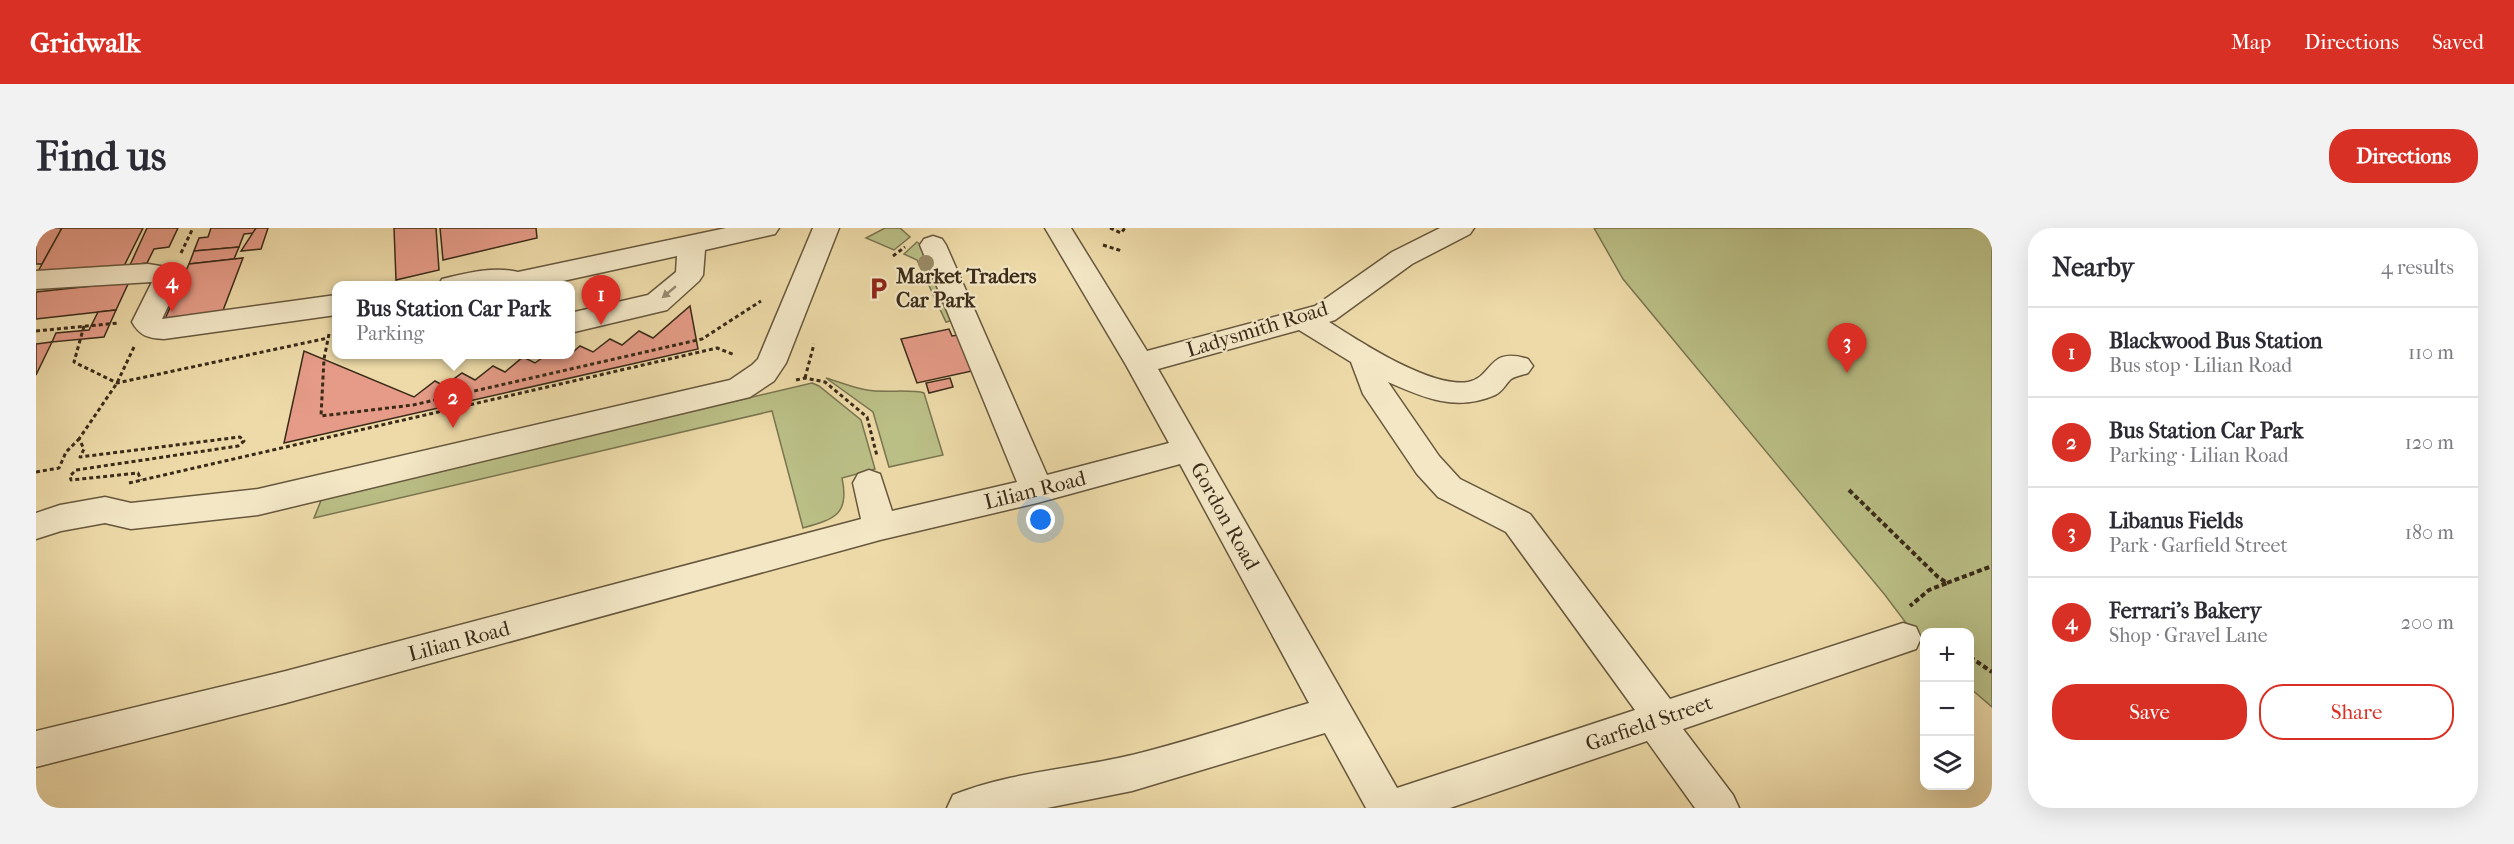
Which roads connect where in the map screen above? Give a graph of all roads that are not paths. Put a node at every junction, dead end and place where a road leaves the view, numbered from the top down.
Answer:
1 (766, 228) edge
2 (826, 228) edge
3 (1058, 228) edge
4 (1461, 228) edge
5 (707, 237) edge
6 (933, 245) dead end
7 (36, 280) edge
8 (477, 281) edge
9 (511, 281) edge
10 (524, 281) edge
11 (332, 306) edge
12 (1303, 319) junction
13 (575, 322) edge
14 (1363, 355) junction
15 (1140, 363) junction
16 (1518, 366) dead end
17 (1189, 450) junction
18 (869, 483) road end
19 (1037, 490) junction
20 (36, 526) edge
21 (880, 526) junction
22 (1903, 638) road end
23 (1335, 714) junction
24 (1659, 720) junction
25 (36, 748) edge
26 (967, 808) edge
27 (1387, 808) edge
28 (1394, 808) edge
29 (1719, 808) edge

1 - 5 street
2 - 20 street
3 - 15 street, Gordon Road
4 - 12 street, Ladysmith Road
5 - 10 street
5 -> 13 street
6 - 19 street
7 - 11 street
8 - 9 street
12 - 14 street
12 - 15 street, Ladysmith Road
14 - 16 street
14 - 24 street
15 - 17 street, Gordon Road
17 - 19 street, Lilian Road
17 - 23 street, Gordon Road
18 - 21 street
19 - 21 street, Lilian Road
21 - 25 street, Lilian Road
22 - 24 street, Garfield Street
23 - 26 street
23 - 27 street, Gordon Road
24 - 28 street, Garfield Street
24 - 29 street

